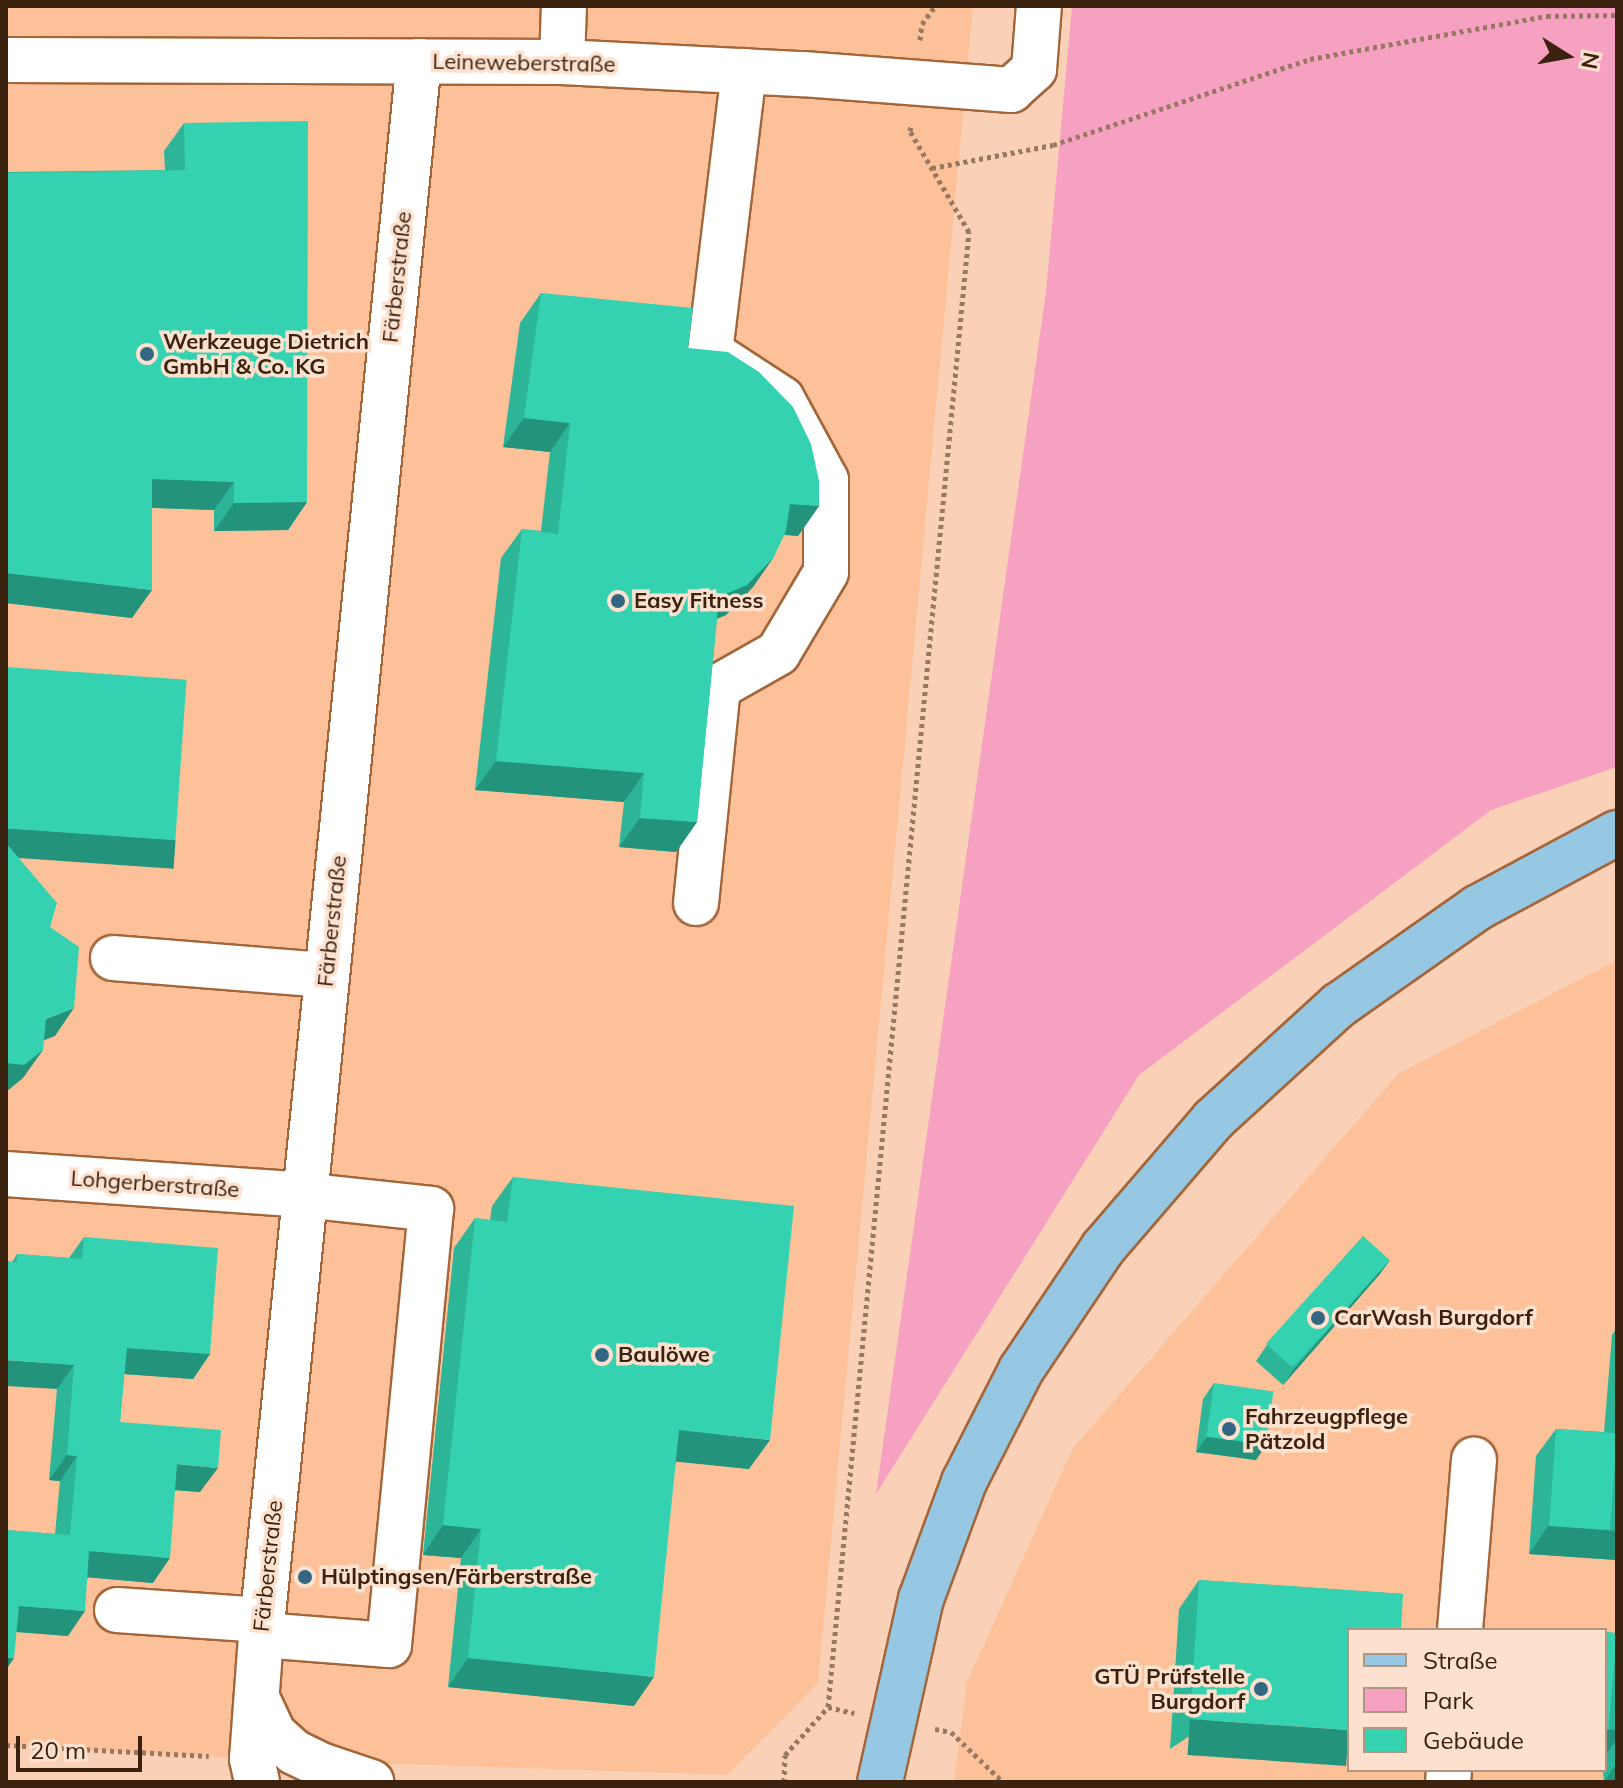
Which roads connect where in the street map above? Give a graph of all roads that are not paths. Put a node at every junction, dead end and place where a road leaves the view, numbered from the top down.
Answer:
1 (564, 6) edge
2 (1039, 6) edge
3 (6, 60) edge
4 (419, 61) junction
5 (562, 62) junction
6 (744, 71) junction
7 (1617, 833) edge
8 (696, 903) dead end
9 (113, 958) dead end
10 (326, 975) junction
11 (6, 1174) edge
12 (303, 1195) junction
13 (1474, 1460) dead end
14 (117, 1610) dead end
15 (262, 1628) junction
16 (1460, 1628) edge
17 (257, 1698) junction
18 (254, 1770) edge
19 (371, 1782) edge
20 (880, 1782) edge

1 - 5 street
2 - 6 street, Leineweberstraße
3 - 4 street, Leineweberstraße
4 - 5 street, Leineweberstraße
4 - 10 street, Färberstraße
5 - 6 street, Leineweberstraße
6 - 8 street
7 - 20 main road
9 - 10 street
10 - 12 street, Färberstraße
11 - 12 street, Lohgerberstraße
12 - 15 street, Färberstraße
12 - 15 street, Lohgerberstraße
13 - 16 street
14 - 15 street
15 - 17 street, Färberstraße
17 - 18 street, Färberstraße
17 - 19 street

